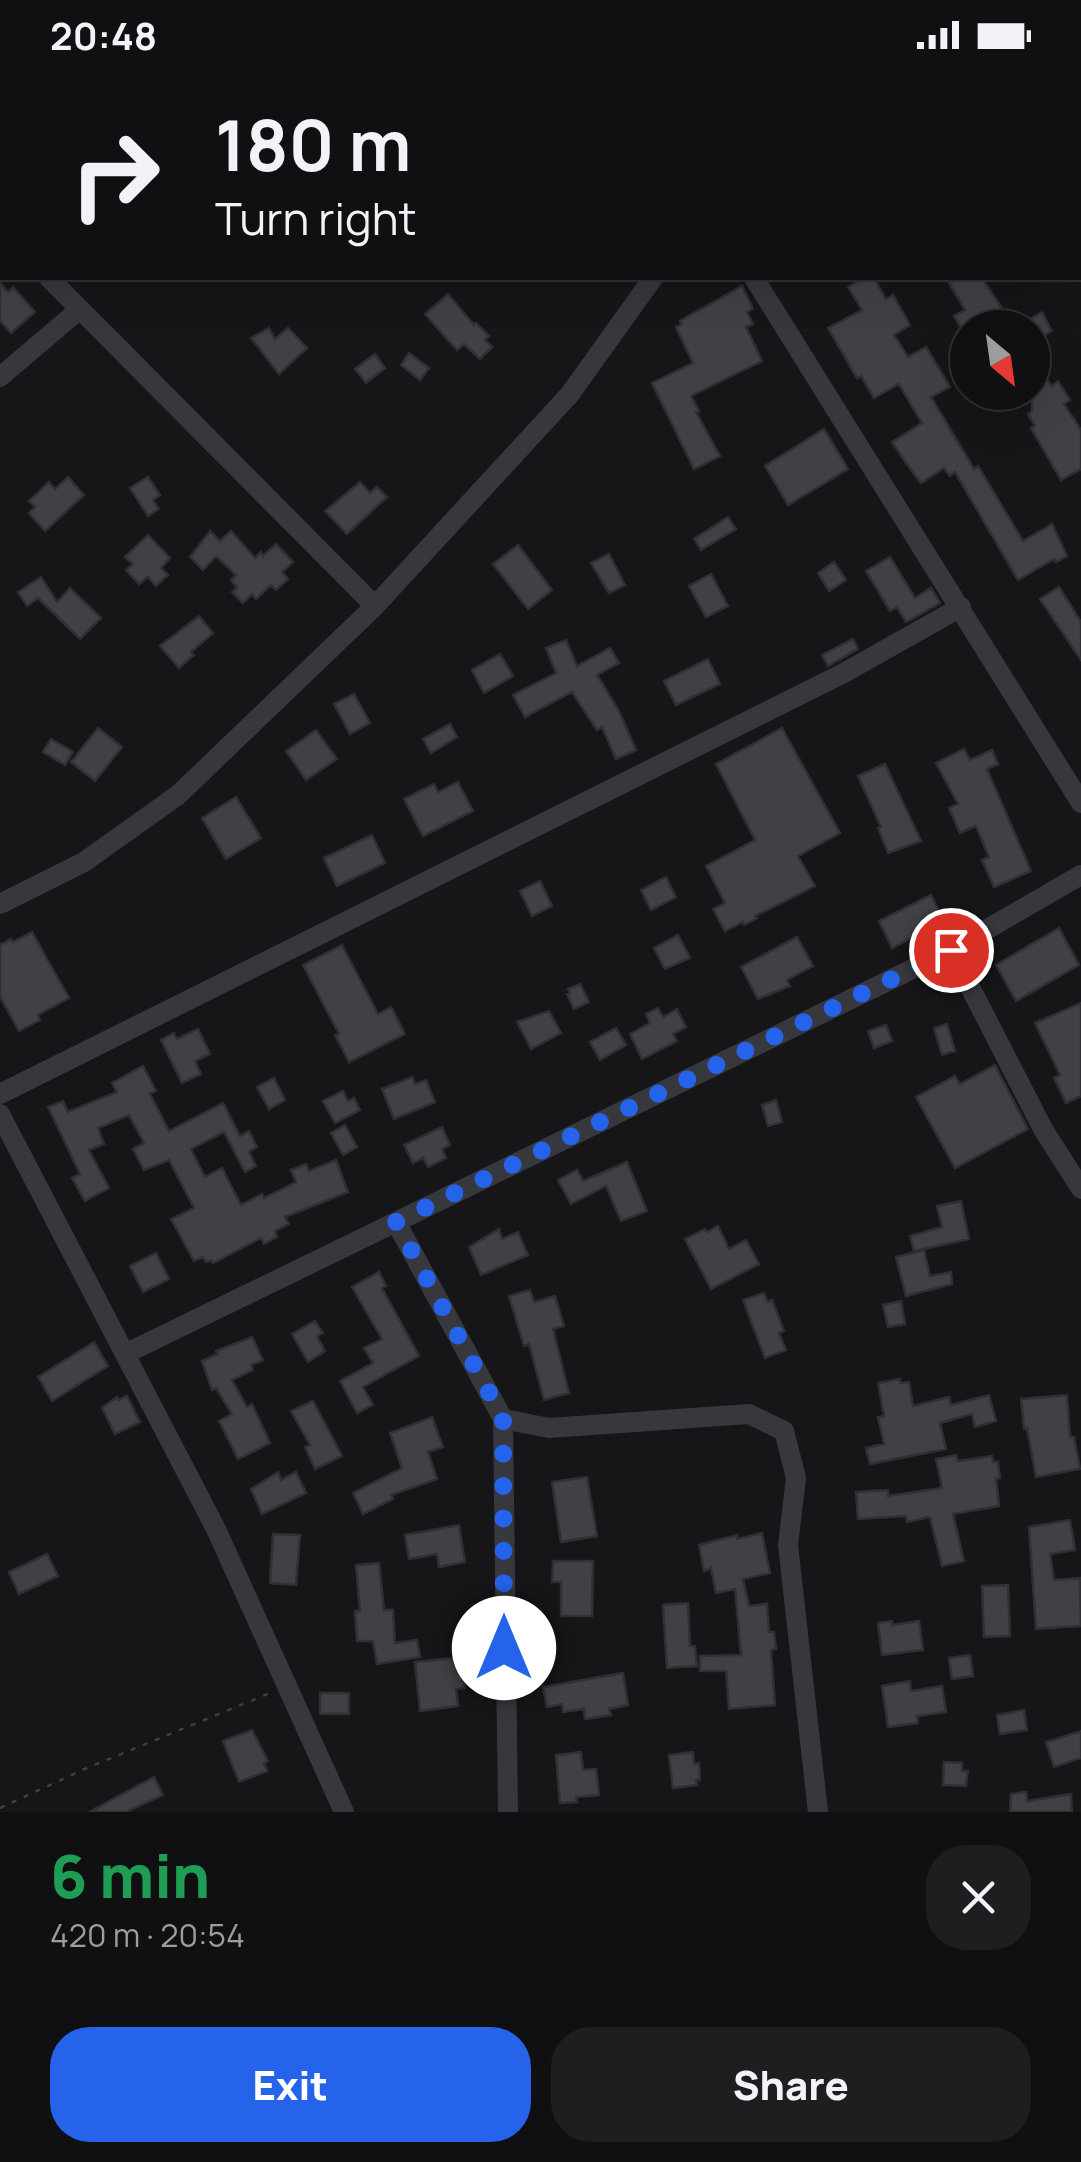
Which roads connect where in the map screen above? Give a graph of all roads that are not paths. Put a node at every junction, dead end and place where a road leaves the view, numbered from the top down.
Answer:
1 (52, 280) edge
2 (652, 280) edge
3 (755, 280) edge
4 (80, 309) junction
5 (0, 377) edge
6 (375, 606) junction
7 (960, 607) junction
8 (1081, 804) edge
9 (1081, 875) edge
10 (0, 904) edge
11 (951, 950) junction
12 (0, 1094) edge
13 (0, 1114) edge
14 (1081, 1189) edge
15 (396, 1222) junction
16 (124, 1354) junction
17 (503, 1418) junction
18 (344, 1812) edge
19 (508, 1812) edge
20 (818, 1812) edge

1 - 4 street
2 - 6 street
3 - 7 street
4 - 5 street
4 - 6 street
6 - 10 street
7 - 8 street
7 - 12 street
9 - 11 street
11 - 14 street
11 - 15 street
13 - 16 street
15 - 16 street
15 - 17 street
16 - 18 street
17 - 19 street
17 - 20 street

